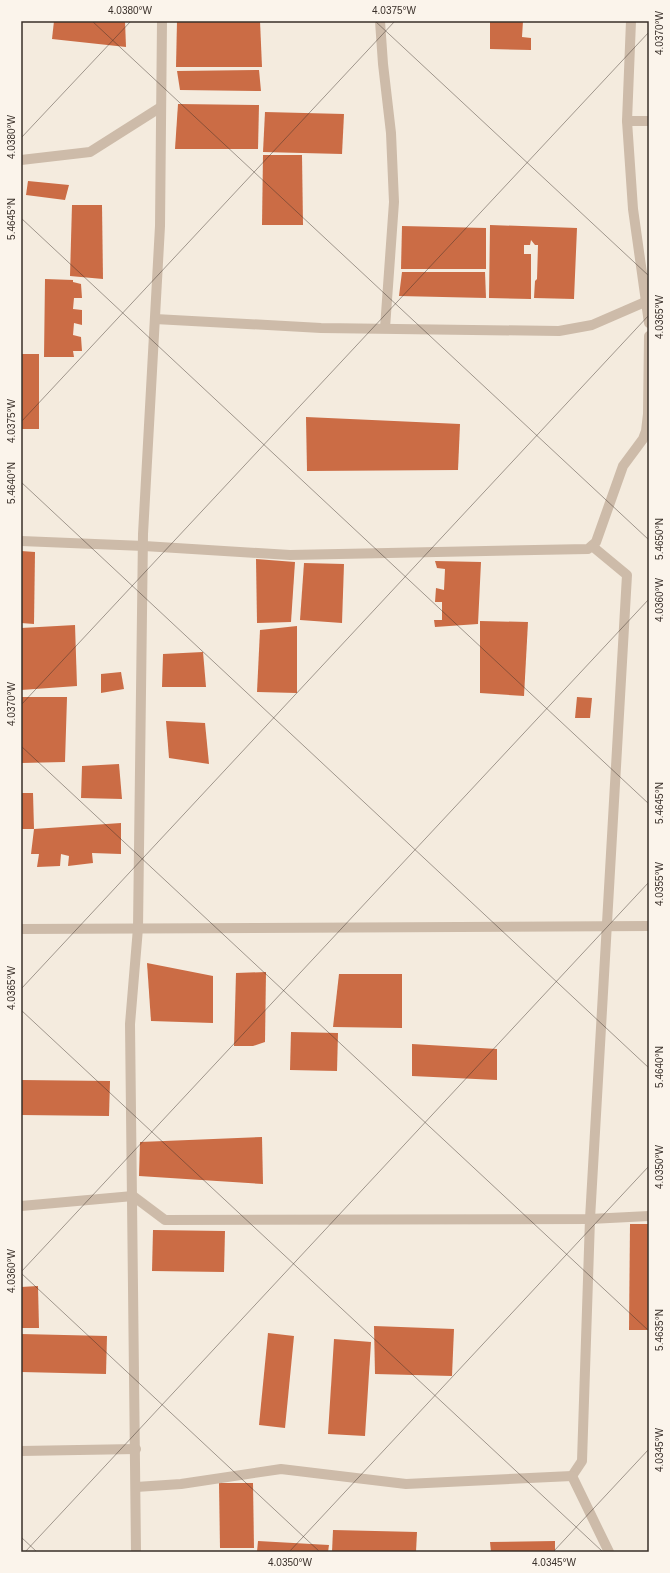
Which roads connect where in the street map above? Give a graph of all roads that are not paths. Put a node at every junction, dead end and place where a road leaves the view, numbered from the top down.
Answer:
1 (162, 21) edge
2 (380, 21) edge
3 (631, 21) edge
4 (161, 107) junction
5 (627, 121) junction
6 (649, 121) edge
7 (21, 160) edge
8 (645, 302) junction
9 (155, 319) junction
10 (649, 323) edge
11 (385, 328) junction
12 (649, 336) edge
13 (21, 541) edge
14 (144, 546) junction
15 (592, 546) junction
16 (607, 926) junction
17 (649, 926) edge
18 (138, 928) junction
19 (21, 929) edge
20 (133, 1196) junction
21 (21, 1206) edge
22 (649, 1216) edge
23 (590, 1220) junction
24 (136, 1449) junction
25 (21, 1451) edge
26 (572, 1476) junction
27 (136, 1486) junction
28 (136, 1552) edge
29 (610, 1552) edge

1 - 4 street
2 - 11 street
3 - 5 street
4 - 7 street
4 - 9 street
5 - 6 street
5 - 8 street
8 - 10 street
8 - 11 street
9 - 11 street
9 - 14 street
12 - 15 street
13 - 14 street
14 - 15 street
14 - 18 street
15 - 16 street
16 - 17 street
16 - 18 street
16 - 23 street
18 - 19 street
18 - 20 street
20 - 21 street
20 - 23 street
20 - 24 street
22 - 23 street
23 - 26 street
24 - 25 street
24 - 27 street
26 - 27 street
26 - 29 street
27 - 28 street

